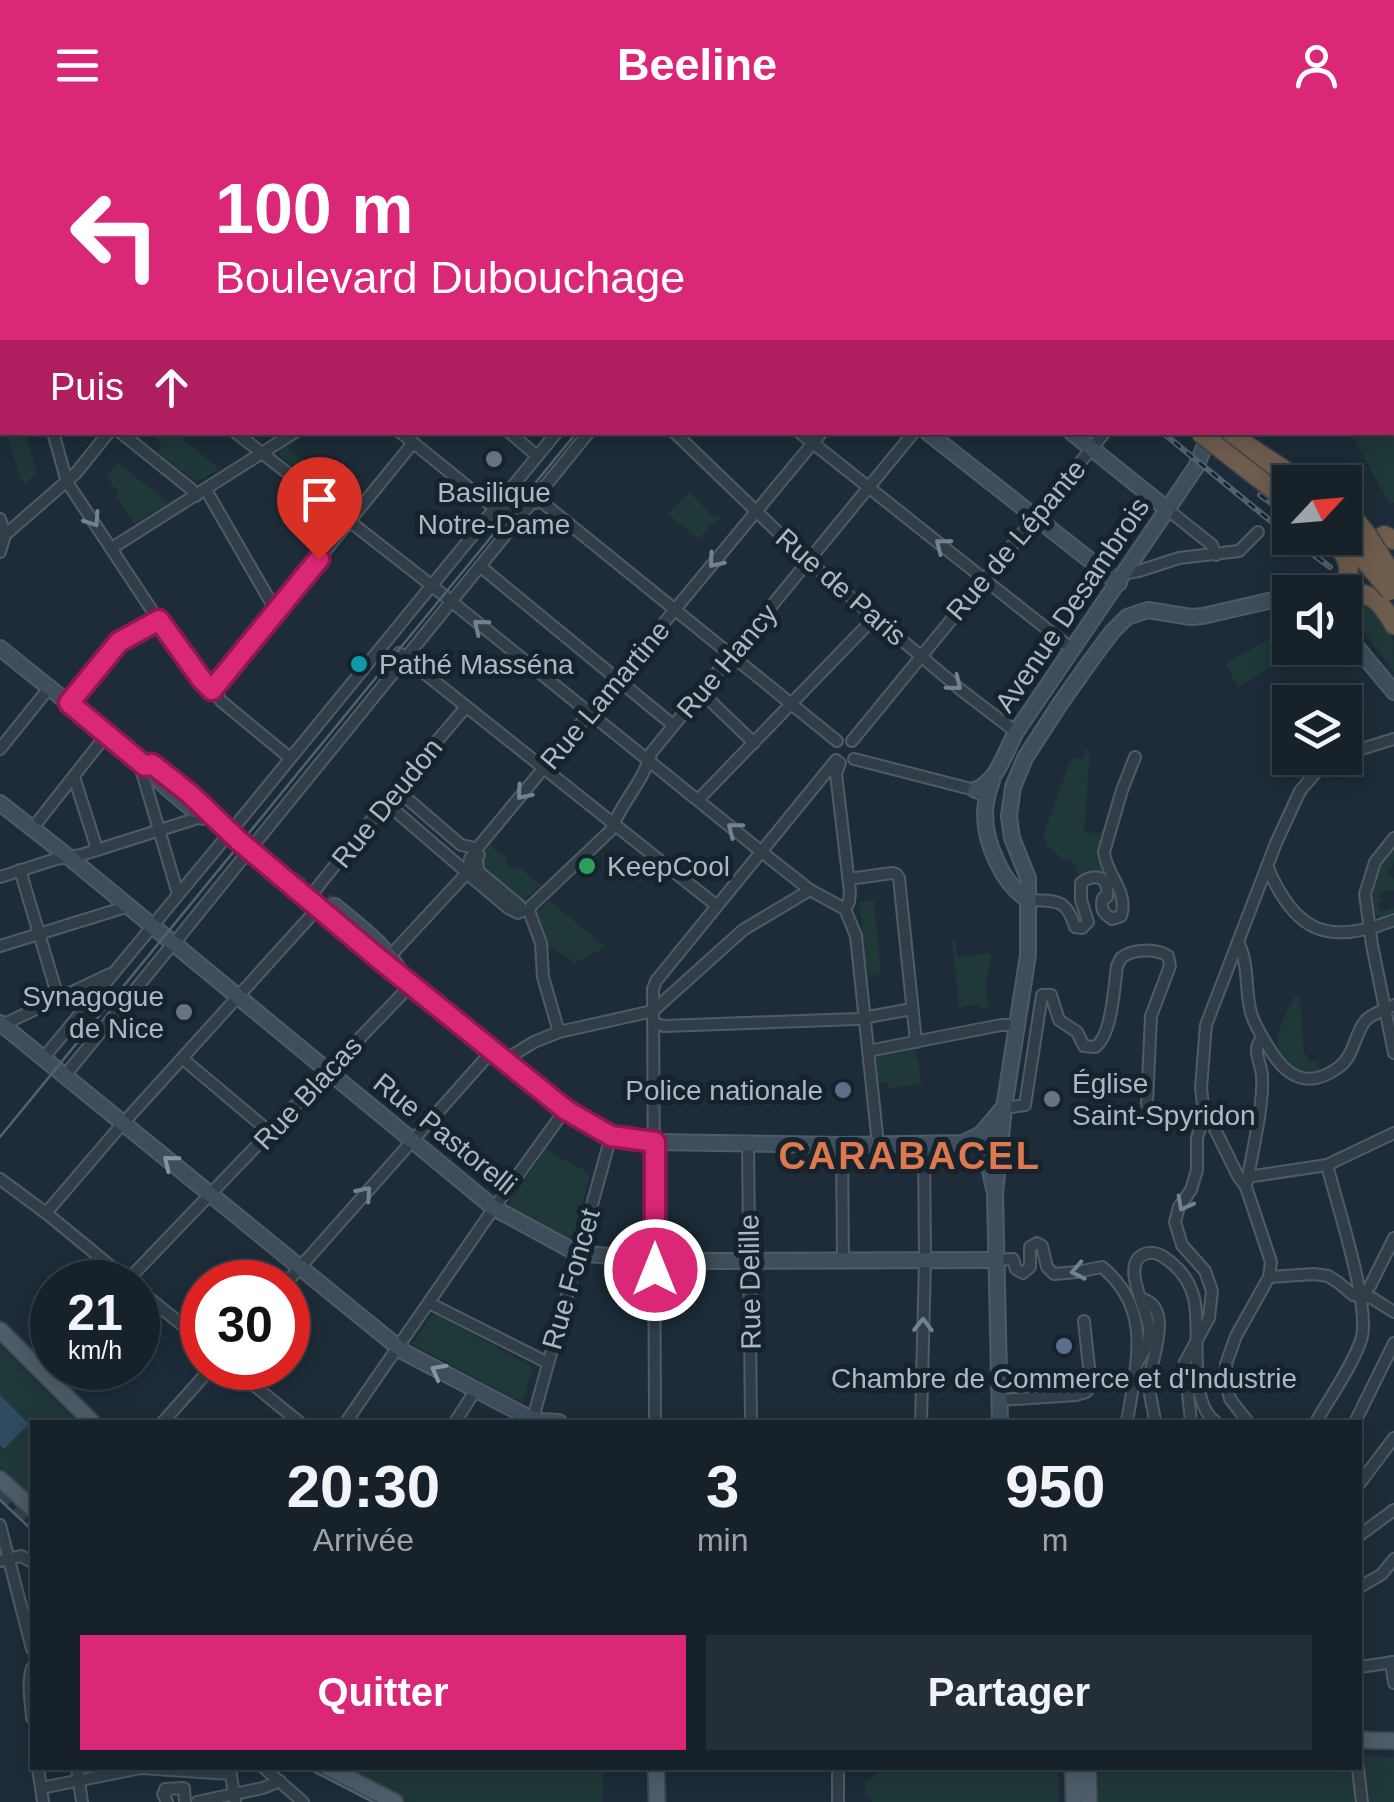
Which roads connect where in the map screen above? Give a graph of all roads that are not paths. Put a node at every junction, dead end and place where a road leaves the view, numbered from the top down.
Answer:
1 (54, 435) edge
2 (106, 435) edge
3 (124, 435) edge
4 (239, 435) edge
5 (290, 435) edge
6 (404, 435) edge
7 (512, 435) edge
8 (554, 435) edge
9 (587, 435) edge
10 (677, 435) edge
11 (803, 435) edge
12 (820, 435) edge
13 (912, 435) edge
14 (932, 435) edge
15 (1075, 435) edge
16 (1103, 435) edge
17 (1203, 435) edge
18 (1211, 435) edge
19 (1215, 435) edge
20 (1236, 435) edge
21 (1236, 435) edge
22 (1248, 435) edge
23 (1250, 435) edge
24 (413, 443) junction
25 (814, 444) junction
26 (1091, 449) junction
27 (262, 454) junction
28 (537, 456) junction
29 (1280, 465) edge
30 (1296, 465) edge
31 (1272, 476) edge
32 (67, 482) junction
33 (870, 487) junction
34 (1272, 488) edge
35 (201, 493) junction
36 (534, 503) junction
37 (500, 507) junction
38 (1167, 510) junction
39 (755, 513) junction
40 (1035, 516) junction
41 (0, 520) edge
42 (349, 523) junction
43 (1362, 529) edge
44 (1194, 531) junction
45 (1258, 532) dead end
46 (6, 535) junction
47 (1362, 546) edge
48 (112, 548) junction
49 (0, 552) edge
50 (1216, 555) junction
51 (1362, 555) edge
52 (1180, 558) junction
53 (808, 562) junction
54 (481, 567) junction
55 (985, 578) junction
56 (1122, 578) junction
57 (431, 585) junction
58 (1393, 589) edge
59 (1362, 594) edge
60 (1272, 600) edge
61 (452, 602) junction
62 (675, 610) junction
63 (276, 611) junction
64 (875, 616) junction
65 (159, 620) junction
66 (1394, 625) edge
67 (0, 648) edge
68 (1072, 650) junction
69 (1362, 653) edge
70 (920, 655) junction
71 (402, 656) junction
72 (731, 657) junction
73 (618, 680) junction
74 (49, 688) junction
75 (215, 692) junction
76 (702, 692) junction
77 (1394, 692) edge
78 (69, 703) junction
79 (791, 705) junction
80 (466, 707) junction
81 (588, 713) junction
82 (674, 725) junction
83 (1016, 732) junction
84 (107, 734) junction
85 (1394, 739) edge
86 (837, 741) junction
87 (852, 741) junction
88 (754, 744) junction
89 (1362, 749) edge
90 (0, 750) edge
91 (1135, 757) dead end
92 (290, 758) junction
93 (854, 759) junction
94 (838, 761) junction
95 (649, 762) junction
96 (142, 764) junction
97 (542, 769) junction
98 (995, 774) junction
99 (1314, 775) edge
100 (74, 777) junction
101 (396, 789) junction
102 (975, 790) junction
103 (698, 800) junction
104 (385, 802) junction
105 (0, 804) edge
106 (194, 810) dead end
107 (985, 812) junction
108 (218, 822) junction
109 (613, 823) junction
110 (32, 829) junction
111 (160, 830) junction
112 (230, 833) junction
113 (1394, 838) edge
114 (97, 850) junction
115 (760, 850) junction
116 (70, 858) junction
117 (1267, 866) junction
118 (20, 870) junction
119 (0, 877) edge
120 (849, 879) junction
121 (810, 890) junction
122 (178, 894) junction
123 (308, 899) junction
124 (1029, 900) junction
125 (129, 906) junction
126 (335, 906) tunnel mouth
127 (716, 906) junction
128 (318, 907) junction
129 (845, 909) junction
130 (1394, 920) edge
131 (154, 927) junction
132 (1369, 929) junction
133 (39, 934) junction
134 (1239, 944) junction
135 (0, 946) edge
136 (384, 957) junction
137 (116, 972) junction
138 (404, 985) junction
139 (58, 997) junction
140 (238, 997) junction
141 (1390, 1008) edge
142 (912, 1009) junction
143 (653, 1017) junction
144 (865, 1017) junction
145 (1, 1024) edge
146 (1017, 1025) junction
147 (559, 1032) junction
148 (1262, 1038) junction
149 (916, 1042) junction
150 (868, 1050) junction
151 (1394, 1053) edge
152 (497, 1056) junction
153 (183, 1059) junction
154 (55, 1065) junction
155 (328, 1072) junction
156 (1146, 1104) dead end
157 (1004, 1108) junction
158 (566, 1110) junction
159 (1205, 1111) junction
160 (123, 1124) junction
161 (271, 1133) junction
162 (1394, 1134) edge
163 (611, 1136) junction
164 (412, 1140) junction
165 (655, 1142) junction
166 (748, 1142) junction
167 (924, 1143) junction
168 (962, 1143) junction
169 (842, 1144) junction
170 (878, 1144) junction
171 (986, 1158) junction
172 (1327, 1166) junction
173 (3, 1181) edge
174 (1247, 1182) junction
175 (994, 1194) junction
176 (211, 1195) junction
177 (494, 1208) junction
178 (46, 1213) junction
179 (1394, 1238) edge
180 (579, 1253) junction
181 (102, 1260) edge
182 (152, 1260) edge
183 (292, 1260) edge
184 (305, 1260) edge
185 (655, 1260) junction
186 (750, 1260) junction
187 (996, 1260) junction
188 (844, 1261) junction
189 (924, 1261) junction
190 (310, 1274) edge
191 (1268, 1278) junction
192 (1362, 1296) junction
193 (1140, 1298) junction
194 (428, 1303) junction
195 (160, 1308) edge
196 (1394, 1312) edge
197 (1084, 1321) dead end
198 (180, 1324) edge
199 (0, 1330) edge
200 (1394, 1344) edge
201 (1196, 1346) junction
202 (398, 1347) junction
203 (30, 1360) edge
204 (548, 1363) junction
205 (1137, 1363) junction
206 (60, 1390) edge
207 (191, 1390) edge
208 (260, 1390) edge
209 (475, 1391) junction
210 (1000, 1400) junction
211 (90, 1420) edge
212 (164, 1420) edge
213 (297, 1420) edge
214 (347, 1420) edge
215 (455, 1420) edge
216 (530, 1420) edge
217 (532, 1420) edge
218 (655, 1420) edge
219 (751, 1420) edge
220 (922, 1420) edge
221 (1000, 1420) edge
222 (1128, 1420) edge
223 (1155, 1420) edge
224 (1191, 1420) edge
225 (1213, 1420) edge
226 (1246, 1420) edge
227 (1317, 1420) edge
228 (1356, 1420) edge
229 (1394, 1438) edge
230 (0, 1479) edge
231 (1362, 1480) edge
232 (30, 1506) edge
233 (1394, 1510) edge
234 (0, 1525) edge
235 (1362, 1534) edge
236 (1394, 1559) edge
237 (4, 1560) edge
238 (30, 1561) edge
239 (1362, 1586) edge
240 (30, 1640) edge
241 (1392, 1662) edge
242 (1362, 1666) edge
243 (1394, 1683) edge
244 (1362, 1740) edge
245 (1394, 1741) edge
246 (38, 1770) edge
247 (121, 1770) edge
248 (186, 1770) edge
249 (266, 1770) edge
250 (333, 1770) edge
251 (656, 1770) edge
252 (1073, 1770) edge
253 (1088, 1770) edge
254 (1358, 1770) edge
255 (230, 1771) edge
256 (78, 1774) edge
257 (840, 1774) dead end
258 (280, 1781) junction
259 (41, 1788) junction
260 (182, 1788) junction
261 (234, 1798) edge
262 (43, 1802) edge
263 (82, 1802) edge
264 (167, 1802) edge
265 (183, 1802) edge
266 (197, 1802) edge
267 (303, 1802) edge
268 (395, 1802) edge
269 (657, 1802) edge
270 (840, 1802) edge
271 (1074, 1802) edge
272 (1089, 1802) edge
273 (1362, 1802) edge

1 - 32 street
2 - 32 street
3 - 35 street
4 - 27 street
5 - 27 street
6 - 24 street
7 - 28 street
8 - 28 street
9 - 36 street
10 - 39 street, Rue de Paris
11 - 25 street
12 - 25 street, Rue Lamartine
13 - 33 street, Rue Hancy
14 - 40 main road
15 - 26 main road
16 - 26 street, Rue de Lépante
17 - 34 highway, bridge
18 - 38 main road, Avenue Desambrois
19 - 31 highway
20 - 22 highway
21 - 29 highway
23 - 30 highway
24 - 37 street
24 - 42 street
25 - 33 street
25 - 39 street, Rue Lamartine
26 - 38 main road
26 - 40 street, Rue de Lépante
27 - 35 street
27 - 42 street
28 - 37 street
32 - 46 street
32 -> 48 street
33 - 53 street, Rue Hancy
55 -> 33 street
35 - 48 street
35 - 63 street
36 - 37 street
36 - 54 street
36 - 62 street
37 - 57 street
38 - 44 street
38 - 56 main road, Avenue Desambrois
39 - 53 street, Rue de Paris
39 -> 62 street, Rue Lamartine
40 - 55 street, Rue de Lépante
40 - 56 main road
41 - 46 street
42 - 57 street
42 - 63 street
43 - 58 highway, bridge
44 - 50 street
44 - 52 street
45 - 50 street
46 - 49 street
47 - 58 highway, bridge
48 - 65 street
50 - 52 street
51 - 58 highway, bridge
52 - 56 street
53 - 64 street, Rue de Paris
53 - 72 street, Rue Hancy
54 - 61 street
54 - 73 street
55 - 68 street
55 - 70 street, Rue de Lépante
56 - 68 main road, Avenue Desambrois
57 - 61 street
57 - 92 street
59 - 66 highway
60 - 124 main road
61 - 71 street
81 -> 61 street
62 - 72 street
62 - 73 street, Rue Lamartine
63 - 75 street
64 - 70 street, Rue de Paris
64 - 79 street
65 - 75 street
65 - 78 street
67 - 74 main road
68 - 83 main road, Avenue Desambrois
69 - 77 main road
70 -> 83 street, Rue de Paris
70 - 87 street, Rue de Lépante
71 - 80 street
71 - 154 street
72 - 76 street, Rue Hancy
72 - 79 street
73 - 81 street, Rue Lamartine
73 - 82 street
74 - 78 main road
74 - 90 street
75 - 92 street
76 - 82 street, Rue Hancy
76 - 88 street
78 - 84 main road
79 - 86 street
79 - 88 street
80 - 97 street
80 - 101 street, Rue Deudon
81 - 95 street
81 - 97 street, Rue Lamartine
82 - 95 street, Rue Hancy
83 - 98 main road, Avenue Desambrois
84 - 96 main road
84 - 100 street
85 - 89 street
86 - 87 street
86 - 94 street
87 - 93 street
88 - 103 street
91 - 124 street
92 - 112 street
93 - 94 street
93 - 102 street
94 - 115 street
94 - 120 street
95 - 103 street
95 - 109 street, Rue Hancy
96 - 106 main road
96 - 108 street
96 - 111 street
97 - 109 street
97 -> 136 street, Rue Lamartine
98 - 102 main road, Avenue Desambrois
98 - 107 main road, Avenue Desambrois
99 - 117 street
100 - 110 street
100 - 114 street
101 - 104 street, Rue Deudon
101 - 104 street
102 - 107 street, Avenue Desambrois
115 -> 103 street
104 - 123 street, Rue Deudon
105 - 110 main road, Rue Pastorelli
107 - 124 main road, Avenue Desambrois
108 - 111 street
108 - 112 street
109 - 127 street
109 - 147 street, Rue Hancy
110 - 116 main road, Rue Pastorelli
111 - 114 street
111 - 122 street
112 - 122 street
112 - 123 street
113 - 132 street
114 - 116 street
115 - 121 street
115 - 127 street
116 - 118 street
116 - 125 main road, Rue Pastorelli
117 - 132 street
117 - 134 street
118 - 119 street
118 - 133 street
120 - 129 street
120 - 142 street
121 - 129 street
121 - 143 street
122 - 131 street
123 - 128 street
124 - 146 main road
125 - 131 main road, Rue Pastorelli
125 - 133 street
126 - 136 main road
127 - 143 street
128 - 136 street
128 - 140 street
129 - 144 street
130 - 132 street
131 - 137 street
131 - 140 main road, Rue Pastorelli
132 - 141 street
133 - 135 street
133 - 139 street
134 - 148 street
134 - 159 street
136 - 138 main road
137 - 139 street
137 - 154 street
138 - 152 main road
138 - 155 street, Rue Blacas
139 - 145 street
140 - 153 street
140 - 155 main road, Rue Pastorelli
141 - 148 street
141 - 151 street
142 - 144 street
142 - 149 street
143 - 144 street
143 - 147 street
143 - 165 street
144 - 150 street
145 - 154 main road
146 - 149 street
146 - 157 main road
147 - 152 street
148 - 174 street
149 - 150 street
150 - 170 street
152 - 158 main road
152 - 164 street
153 - 160 street
153 - 161 street
154 - 160 main road
155 - 161 street, Rue Blacas
155 - 164 main road, Rue Pastorelli
156 - 157 street
157 - 168 main road
157 - 171 main road
157 - 175 main road
158 - 163 main road
158 - 177 street
159 - 174 street
159 -> 201 street
176 -> 160 main road
160 - 178 street
161 - 176 street, Rue Blacas
162 - 172 street
163 - 165 main road
163 - 180 street, Rue Foncet
164 - 177 main road, Rue Pastorelli
184 -> 164 street
165 - 166 main road
165 - 185 street
166 - 169 main road
166 - 186 street, Rue Delille
167 - 168 main road
167 - 170 main road
167 - 189 street
168 - 171 main road
169 - 170 main road
169 - 188 street
171 - 175 main road
172 - 174 street
172 - 192 street
173 - 178 street
174 - 191 street
175 - 187 main road
176 - 182 street, Rue Blacas
176 - 183 main road
177 - 180 main road, Rue Pastorelli
177 - 194 street
178 - 181 street
179 - 192 street
180 - 185 main road, Rue Pastorelli
180 - 204 street, Rue Foncet
185 - 186 main road, Rue Pastorelli
185 - 218 street
186 - 188 main road, Rue Pastorelli
186 - 219 street, Rue Delille
187 - 189 main road, Rue Pastorelli
205 -> 187 street
187 - 210 main road
188 - 189 main road, Rue Pastorelli
220 -> 189 street
190 - 202 main road
191 - 192 street
191 - 226 street
192 - 196 street
192 - 227 street
193 - 201 street
193 - 205 street
193 - 223 street
194 - 202 street
194 - 204 street
195 - 198 street
197 - 210 street
199 - 203 main road
200 - 228 street
201 - 224 street
201 - 225 street
209 -> 202 main road
202 - 214 street
204 - 217 street, Rue Foncet
205 - 222 street
206 - 211 main road
207 - 212 street
208 - 213 street
209 - 215 street
209 - 216 main road
210 - 221 main road
229 - 231 street
230 - 232 main road
233 - 235 street
234 - 237 street
236 - 239 street
237 - 238 street
237 - 240 street
241 - 242 street
241 - 243 street
244 - 245 main road
246 - 259 street
247 - 256 street
248 - 260 street
249 - 258 street
250 - 268 main road
251 - 269 main road
252 - 271 main road
253 - 272 main road
254 - 273 street
255 - 261 street
256 - 259 street
256 - 263 street
257 - 270 street
258 - 261 street
258 - 267 street
259 - 262 street
260 - 264 street
260 - 265 street
261 - 266 street

